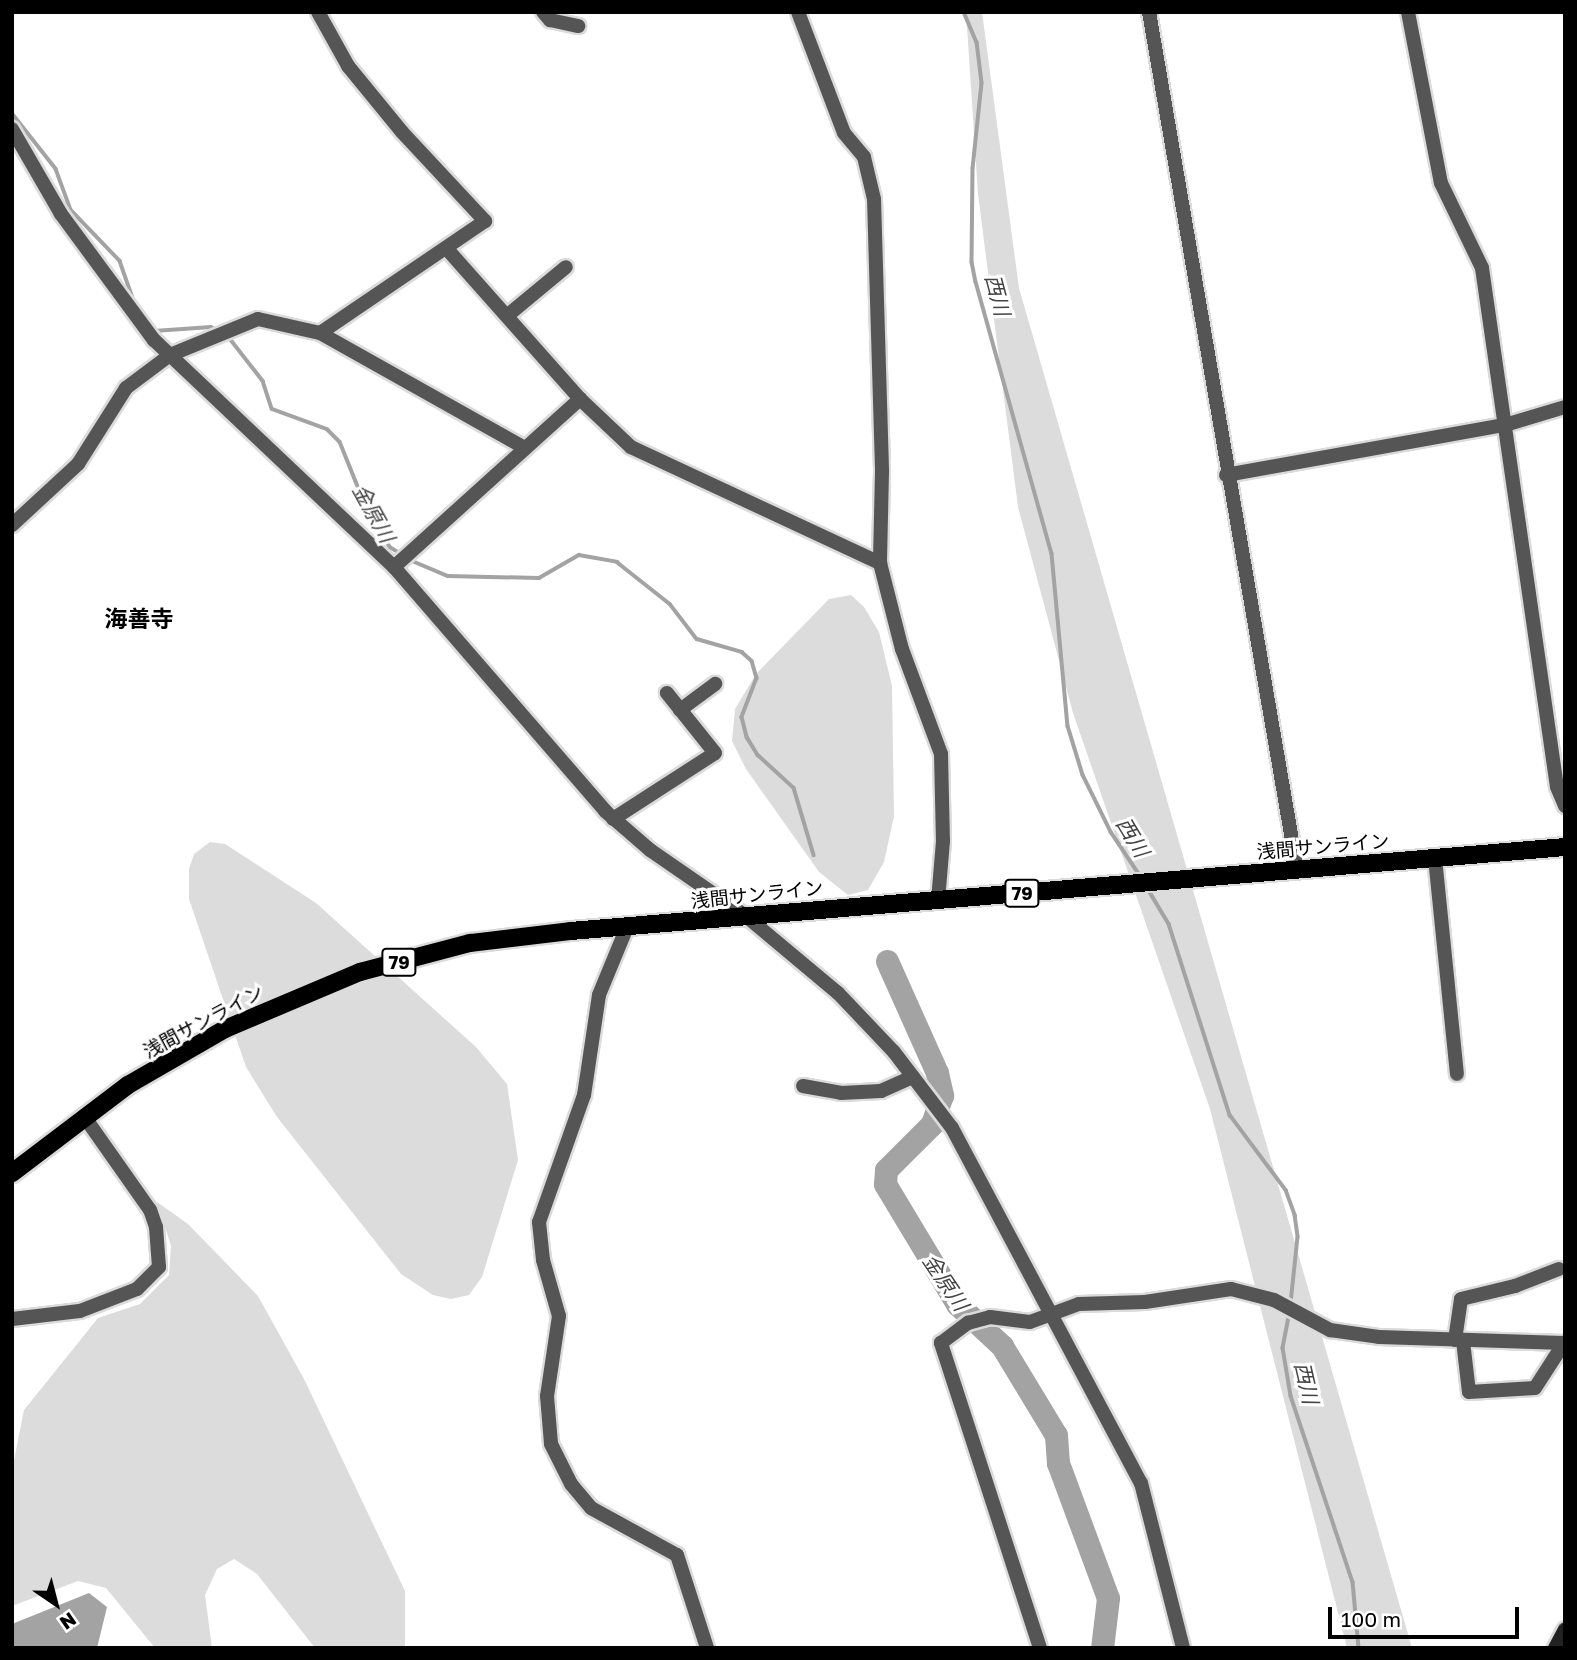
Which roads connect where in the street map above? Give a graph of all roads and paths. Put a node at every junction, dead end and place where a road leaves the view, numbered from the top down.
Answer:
1 (318, 12) edge
2 (542, 12) edge
3 (798, 12) edge
4 (1149, 12) edge
5 (1408, 12) edge
6 (578, 26) dead end
7 (12, 129) edge
8 (447, 249) junction
9 (566, 267) dead end
10 (508, 315) junction
11 (320, 333) junction
12 (170, 355) junction
13 (580, 399) junction
14 (1565, 407) edge
15 (1505, 425) junction
16 (525, 448) junction
17 (1226, 475) junction
18 (12, 525) edge
19 (880, 562) junction
20 (394, 567) junction
21 (715, 684) dead end
22 (667, 693) dead end
23 (680, 710) junction
24 (1561, 782) edge
25 (1565, 806) edge
26 (613, 818) junction
27 (1565, 847) edge
28 (1435, 858) junction
29 (1297, 869) junction
30 (938, 900) junction
31 (747, 917) junction
32 (627, 927) junction
33 (1457, 1074) dead end
34 (913, 1077) junction
35 (803, 1086) dead end
36 (84, 1116) junction
37 (12, 1173) edge
38 (1559, 1269) dead end
39 (1047, 1312) junction
40 (12, 1319) edge
41 (1459, 1341) junction
42 (1564, 1342) edge
43 (1565, 1629) edge
44 (707, 1648) edge
45 (1040, 1648) edge
46 (1183, 1648) edge
47 (1555, 1648) edge

1 - 8 street
2 - 6 street
3 - 19 street
4 - 17 street
5 - 15 street
7 - 12 street
8 - 10 street
8 - 11 street
9 - 10 street
10 - 13 street
11 - 12 street
11 - 16 street
12 - 18 street
12 - 20 street
13 - 16 street
13 - 19 street
14 - 15 street
15 - 17 street
15 - 24 street
16 - 20 street
17 - 29 street
19 - 30 street
20 - 26 street
21 - 23 street
22 - 23 street
23 - 26 street
24 - 25 street
26 - 31 street
27 - 28 main road, 浅間サンライン / 79
28 - 29 main road, 浅間サンライン / 79
28 - 33 street
29 - 30 main road, 浅間サンライン / 79
30 - 31 main road, 浅間サンライン / 79
31 - 32 main road, 浅間サンライン / 79
31 - 34 street
32 - 36 main road, 浅間サンライン / 79
32 - 44 street
34 - 35 street
34 - 39 street
36 - 37 main road, 浅間サンライン / 79
36 - 40 street
38 - 41 street
39 - 41 street
39 - 45 street
39 - 46 street
41 - 42 street
41 - 42 street
43 - 47 main road

